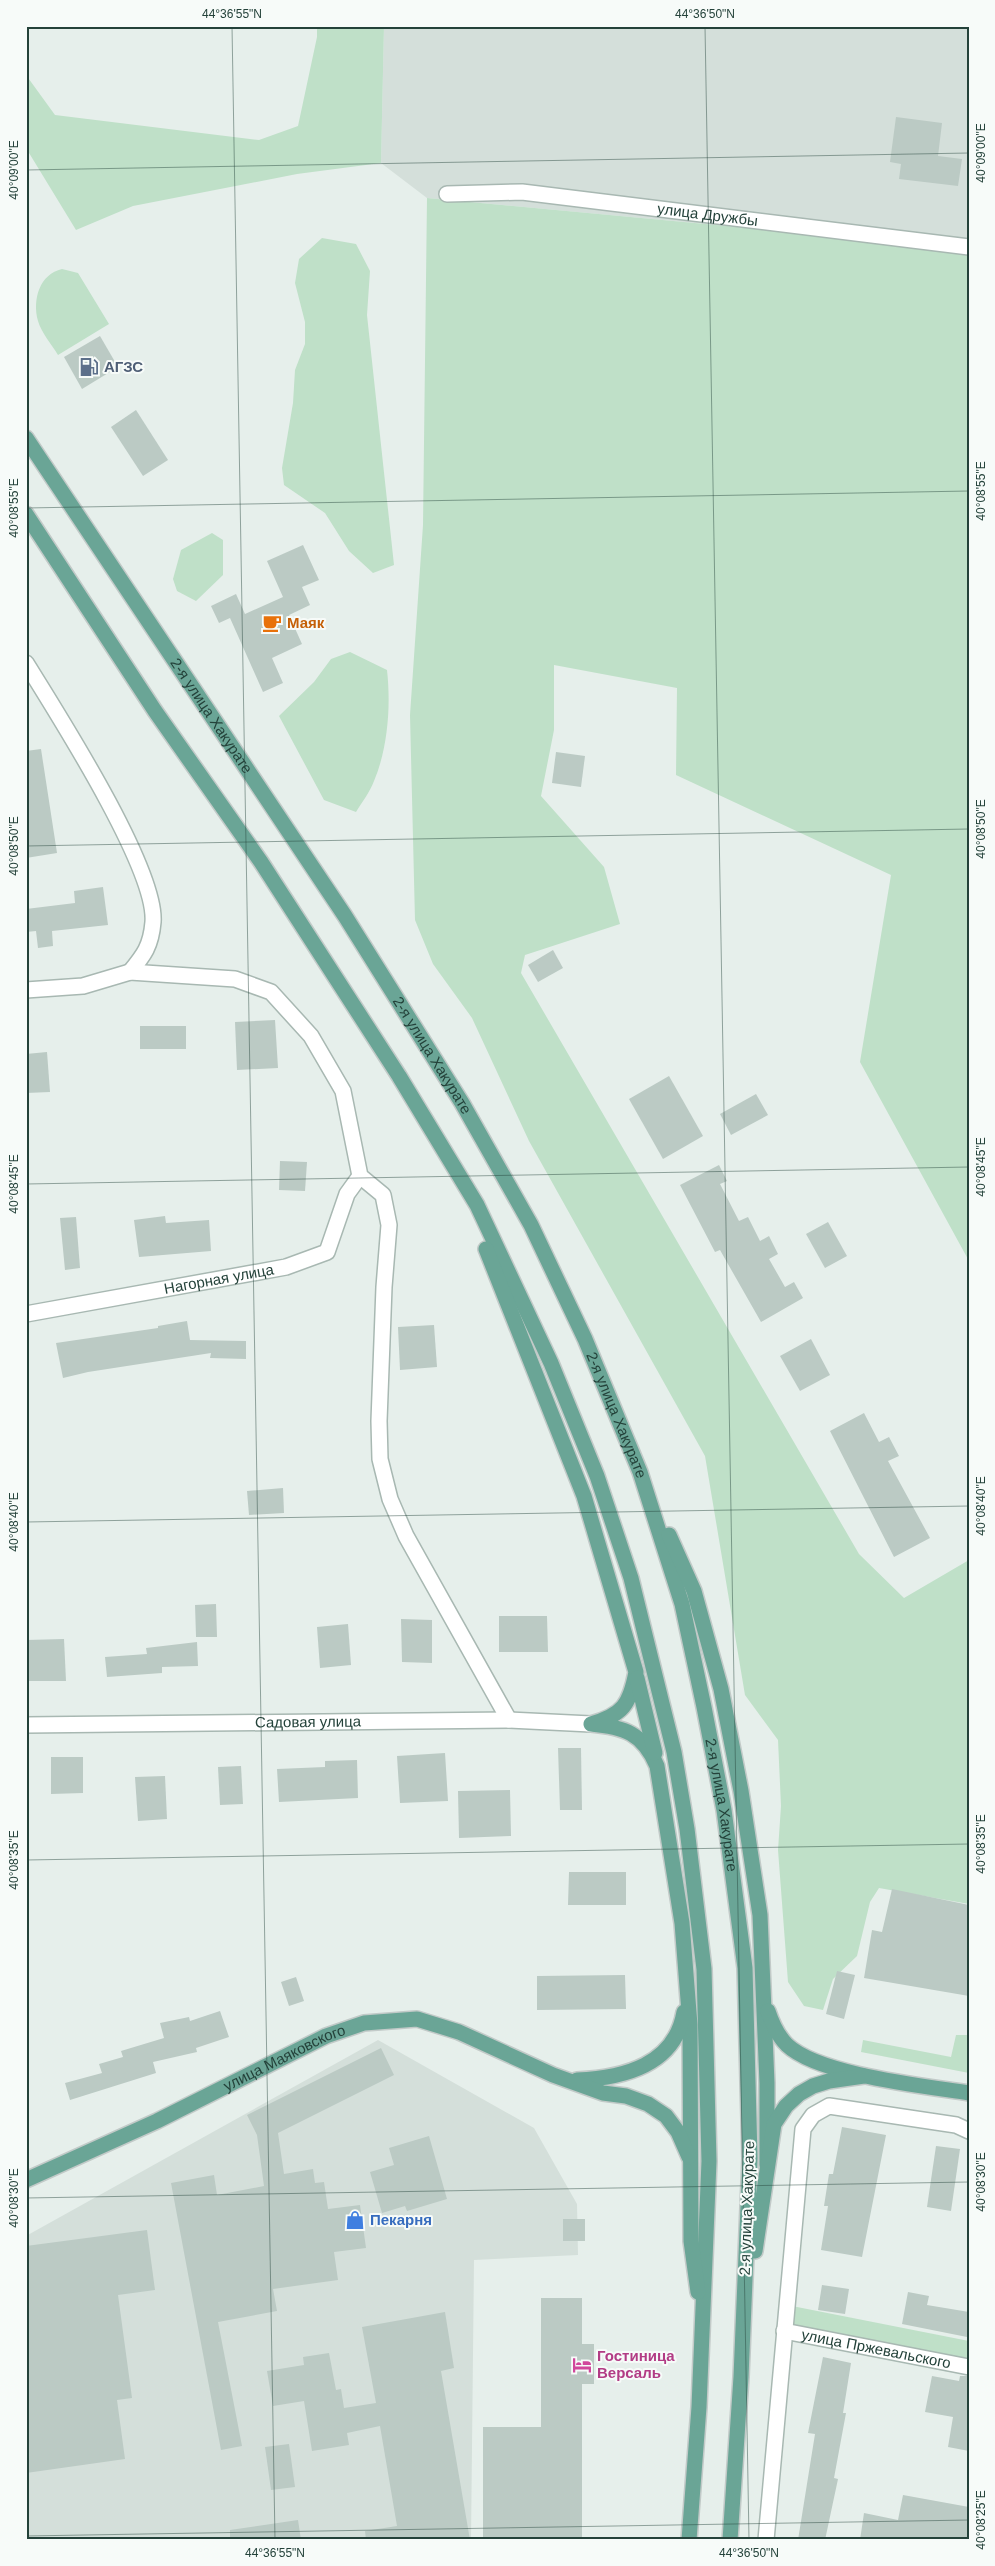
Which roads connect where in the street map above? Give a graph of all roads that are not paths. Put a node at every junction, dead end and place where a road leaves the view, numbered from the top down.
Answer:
1 (447, 194) dead end
2 (969, 247) edge
3 (26, 438) edge
4 (26, 514) edge
5 (26, 528) edge
6 (89, 610) junction
7 (26, 663) edge
8 (130, 972) junction
9 (26, 990) edge
10 (439, 1142) junction
11 (360, 1176) junction
12 (26, 1314) edge
13 (640, 1472) junction
14 (636, 1672) junction
15 (509, 1720) junction
16 (591, 1724) junction
17 (26, 1725) edge
18 (657, 1766) junction
19 (686, 1977) junction
20 (764, 2000) junction
21 (864, 2076) junction
22 (573, 2081) junction
23 (963, 2092) edge
24 (969, 2131) edge
25 (692, 2163) junction
26 (767, 2165) junction
27 (26, 2180) edge
28 (702, 2329) junction
29 (743, 2331) junction
30 (784, 2331) junction
31 (969, 2367) edge
32 (689, 2540) edge
33 (730, 2540) edge
34 (766, 2540) edge

1 - 2 street, улица Дружбы
3 - 13 main road, 2-я улица Хакурате
4 - 6 main road
5 - 6 street
6 - 10 main road
7 - 8 street
8 - 9 street
8 - 11 street
10 - 14 main road
10 - 28 main road
11 - 12 street, Нагорная улица
11 - 15 street
13 - 20 main road
13 - 29 main road, 2-я улица Хакурате
14 - 16 main road
14 - 18 main road
15 - 16 street, Садовая улица
15 - 17 street, Садовая улица
16 - 18 main road
18 - 19 main road
19 - 22 main road
19 - 25 main road
20 - 21 main road
20 - 26 main road
21 - 23 main road
21 - 26 main road
22 - 25 main road
22 - 27 main road, улица Маяковского
24 - 30 street
25 - 28 main road
26 - 29 main road
28 - 32 main road
29 - 33 main road, 2-я улица Хакурате
30 - 31 street, улица Пржевальского
30 - 34 street

